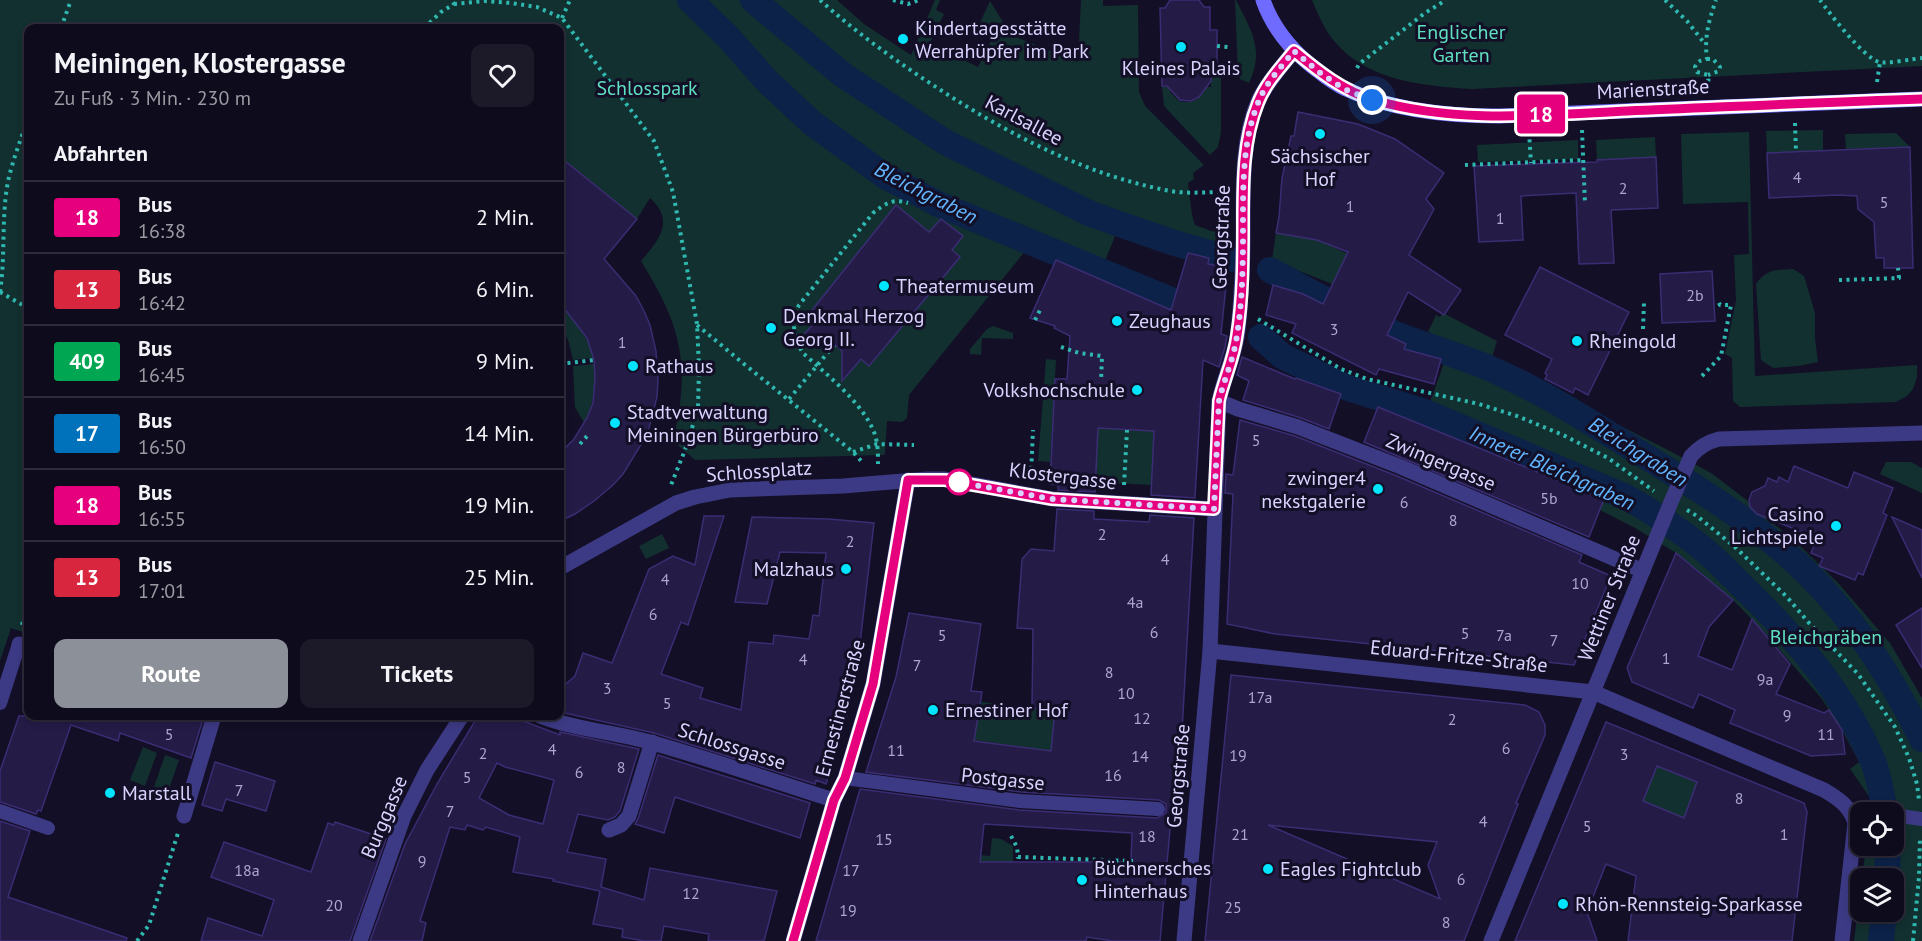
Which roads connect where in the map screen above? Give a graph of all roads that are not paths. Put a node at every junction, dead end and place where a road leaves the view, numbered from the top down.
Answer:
1 (1263, 0) edge
2 (1294, 51) junction
3 (1922, 99) edge
4 (1219, 401) junction
5 (1922, 433) edge
6 (908, 480) junction
7 (1214, 509) junction
8 (564, 566) edge
9 (1643, 571) junction
10 (24, 645) edge
11 (1210, 651) junction
12 (1593, 692) junction
13 (0, 703) edge
14 (213, 720) edge
15 (459, 720) edge
16 (554, 720) edge
17 (652, 742) junction
18 (845, 778) junction
19 (834, 800) junction
20 (1850, 807) edge
21 (1158, 809) dead end
22 (0, 811) edge
23 (183, 816) road end
24 (48, 828) dead end
25 (609, 830) dead end
26 (1853, 856) edge
27 (360, 941) edge
28 (793, 941) edge
29 (1184, 941) edge
30 (1491, 941) edge
31 (1842, 941) edge

1 - 2 main road, Marienstraße
2 - 3 main road, Marienstraße
2 - 4 street, Georgstraße
4 - 7 street, Georgstraße
4 - 9 street, Zwingergasse
5 - 9 street, Wettiner Straße
6 - 7 street, Klostergasse
6 - 8 street, Schlossplatz
6 - 18 street, Ernestinerstraße
7 - 11 street, Georgstraße
9 - 12 street, Wettiner Straße
10 - 13 lane
11 - 12 street, Eduard-Fritze-Straße
11 - 29 street, Georgstraße
12 - 20 street, Eduard-Fritze-Straße
12 - 30 street, Wettiner Straße
14 - 23 street
15 - 27 street, Burggasse
16 - 17 street, Schlossgasse
17 - 19 street, Schlossgasse
17 - 25 street, Schlossgasse
18 - 19 street, Ernestinerstraße
18 - 21 lane, Postgasse
19 - 28 street, Ernestinerstraße
22 - 24 lane
26 - 31 street

